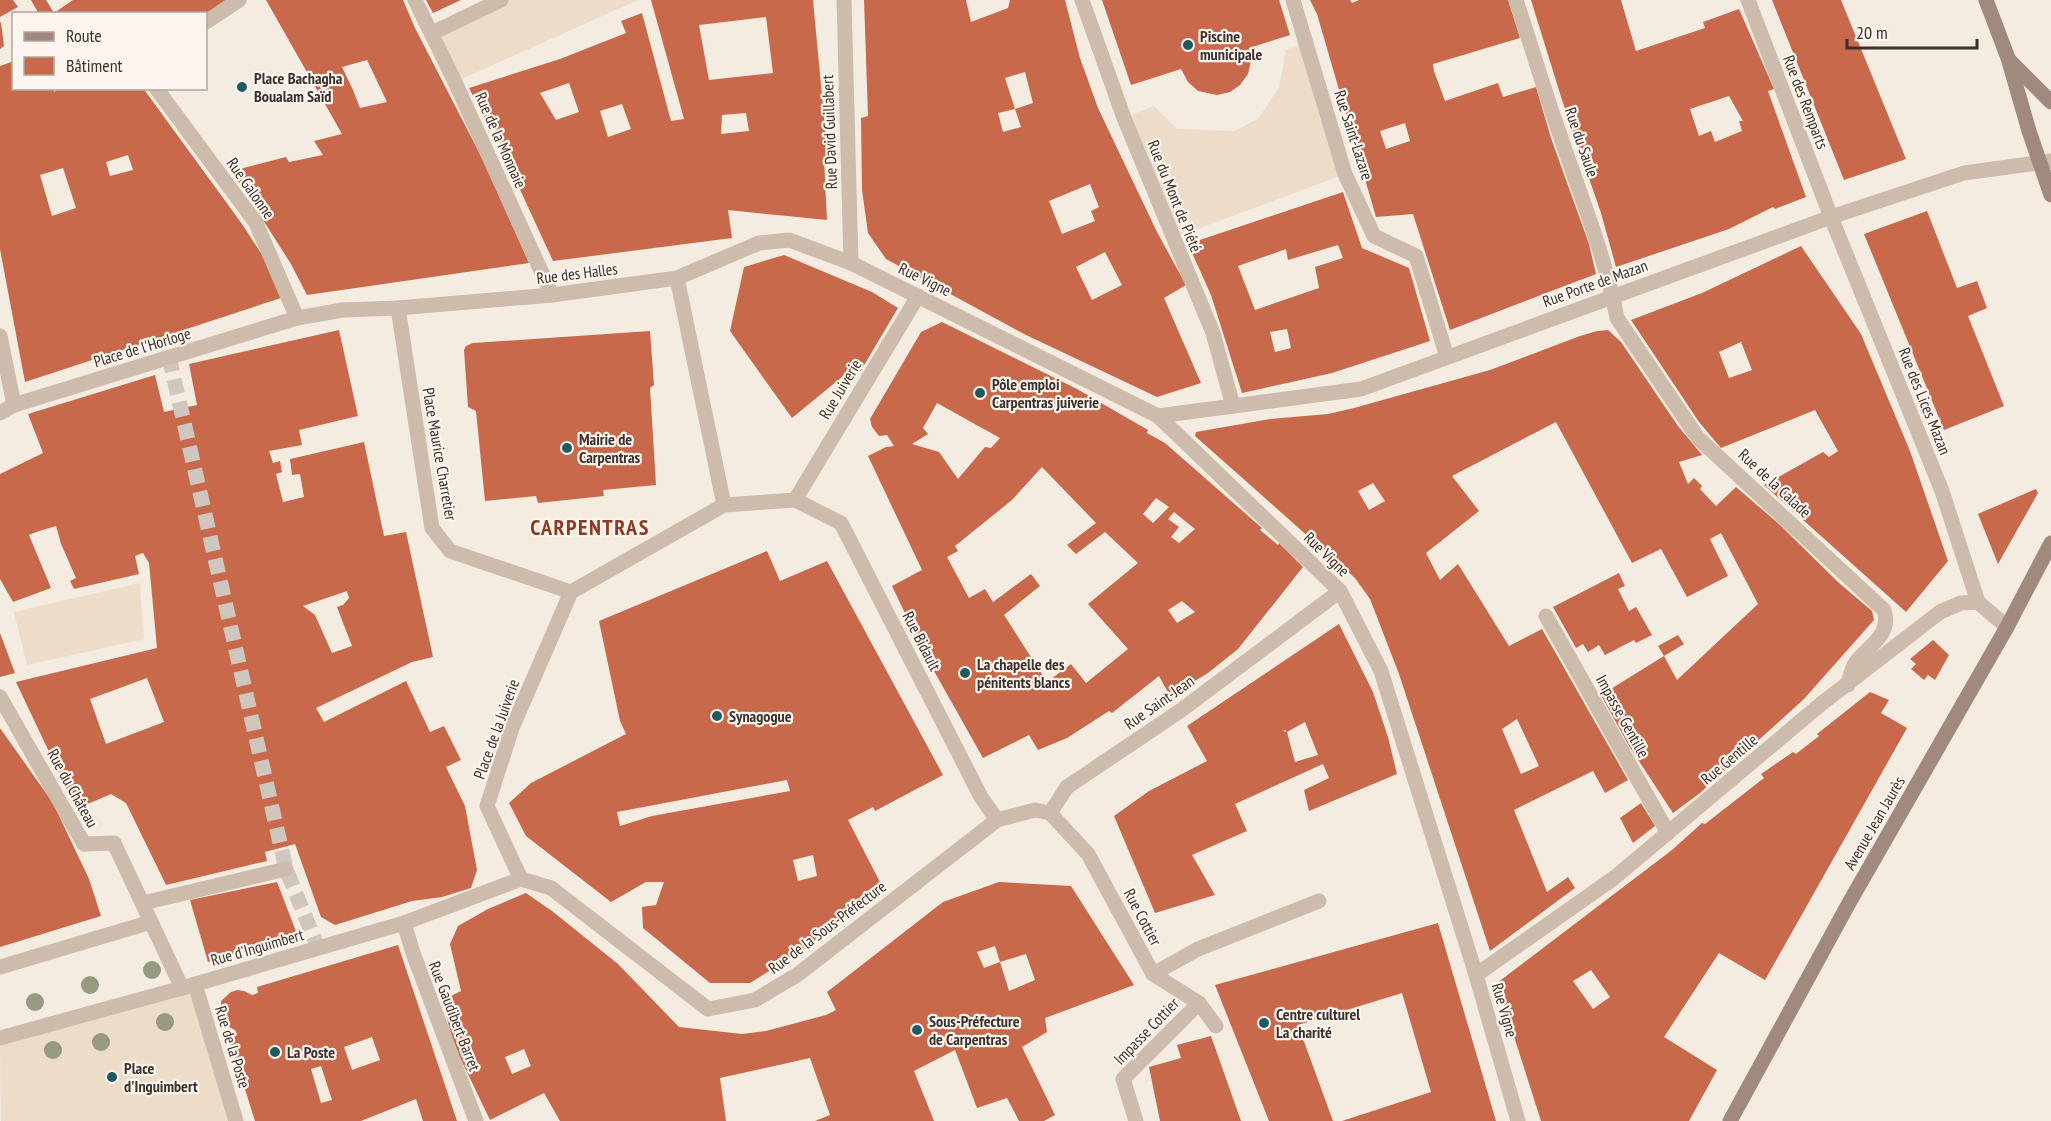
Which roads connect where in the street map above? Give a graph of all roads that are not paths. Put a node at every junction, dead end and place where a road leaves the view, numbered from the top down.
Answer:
1 (239, 0) edge
2 (414, 0) edge
3 (501, 0) edge
4 (844, 0) edge
5 (1082, 0) edge
6 (1293, 0) edge
7 (1516, 0) edge
8 (1748, 0) edge
9 (1986, 0) edge
10 (207, 21) edge
11 (432, 33) junction
12 (2008, 58) junction
13 (157, 90) edge
14 (2051, 102) edge
15 (2046, 162) edge
16 (2051, 195) edge
17 (1831, 217) junction
18 (851, 263) junction
19 (677, 278) junction
20 (1613, 295) junction
21 (552, 296) junction
22 (918, 296) junction
23 (398, 308) junction
24 (297, 318) junction
25 (0, 336) edge
26 (1446, 357) junction
27 (14, 405) junction
28 (1233, 406) junction
29 (0, 413) edge
30 (1158, 416) junction
31 (795, 500) junction
32 (724, 505) junction
33 (2051, 543) edge
34 (1340, 591) junction
35 (572, 592) junction
36 (1978, 602) junction
37 (1546, 616) dead end
38 (2007, 627) junction
39 (1848, 685) junction
40 (0, 698) edge
41 (1050, 813) junction
42 (997, 820) junction
43 (1668, 833) junction
44 (286, 869) dead end
45 (520, 879) junction
46 (1318, 901) dead end
47 (143, 903) junction
48 (151, 922) junction
49 (404, 923) junction
50 (0, 967) edge
51 (1153, 974) junction
52 (1476, 975) junction
53 (188, 986) junction
54 (1199, 1003) junction
55 (1216, 1026) dead end
56 (0, 1038) edge
57 (236, 1121) edge
58 (476, 1121) edge
59 (1136, 1121) edge
60 (1518, 1121) edge
61 (1730, 1121) edge

1 - 10 street
2 - 11 street, Rue de la Monnaie
3 - 11 street
4 - 18 street, Rue David Guillabert
5 - 28 street, Rue du Mont de Piété
6 - 26 street, Rue Saint-Lazare
7 - 20 street, Rue du Saule
8 - 17 street, Rue des Remparts
9 - 12 main road
11 - 21 street, Rue de la Monnaie
12 - 14 main road
12 - 15 main road
13 - 24 street, Rue Galonne
15 - 16 main road
15 - 17 street, Rue Porte de Mazan
17 - 20 street, Rue Porte de Mazan
17 - 36 street, Rue des Lices Mazan
18 - 19 street, Rue des Halles
18 - 22 street, Rue Vigne
19 - 21 street, Rue des Halles
19 - 32 street
20 - 26 street, Rue Porte de Mazan
20 - 39 street, Rue de la Calade
21 - 23 street, Rue des Halles
22 - 30 street, Rue Vigne
22 - 31 street, Rue Juiverie
23 - 24 street, Rue des Halles
23 - 35 street, Place Maurice Charretier
24 - 27 street, Place de l'Horloge
25 - 27 street
26 - 28 street, Rue Porte de Mazan
27 - 29 street, Place de l'Horloge
28 - 30 street, Rue Porte de Mazan
30 - 34 street, Rue Vigne
31 - 32 street
31 - 42 street, Rue Bidault
32 - 35 street
33 - 38 main road, Avenue Jean Jaurès
34 - 41 street, Rue Saint-Jean
34 - 52 street, Rue Vigne
35 - 45 street, Place de la Juiverie
36 - 38 street
36 - 39 street, Rue Gentille
37 - 43 street, Impasse Gentille
38 - 61 main road, Avenue Jean Jaurès
39 - 43 street, Rue Gentille
40 - 47 street, Rue du Château
41 - 42 street
41 - 51 street, Rue Cottier
42 - 45 street, Rue de la Sous-Préfecture
43 - 52 street, Rue Gentille
44 - 47 street
45 - 49 street, Rue d'Inguimbert
46 - 51 street
47 - 48 street, Rue du Château
48 - 50 street
48 - 53 street, Rue du Château
49 - 53 street, Rue d'Inguimbert
49 - 58 street, Rue Gaudibert Barret
51 - 54 street, Rue Cottier
52 - 60 street, Rue Vigne
53 - 56 street, Rue d'Inguimbert
53 - 57 street, Rue de la Poste
54 - 55 street, Rue Cottier
54 - 59 street, Impasse Cottier

